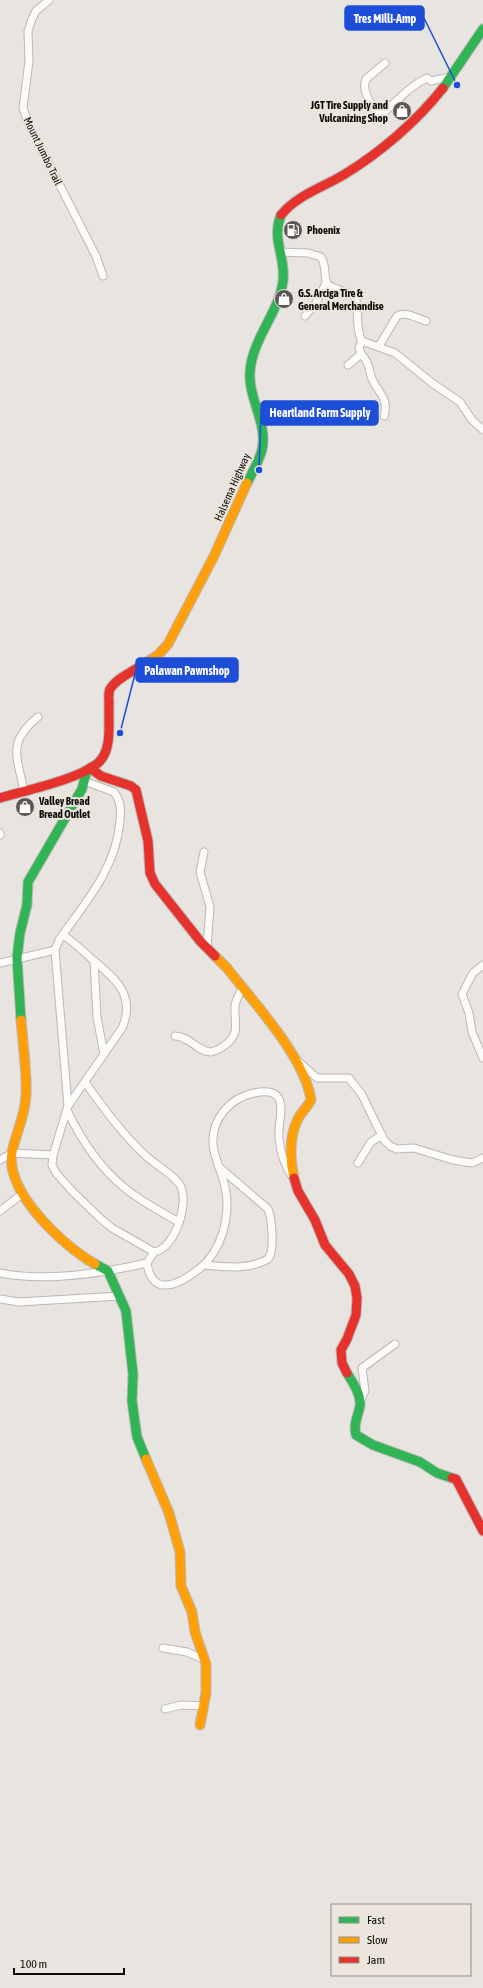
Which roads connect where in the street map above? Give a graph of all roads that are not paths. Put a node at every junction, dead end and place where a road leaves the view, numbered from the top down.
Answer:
1 (49, 0) edge
2 (483, 29) edge
3 (384, 63) dead end
4 (451, 77) junction
5 (278, 252) junction
6 (103, 276) dead end
7 (326, 283) junction
8 (305, 316) dead end
9 (426, 321) dead end
10 (362, 341) junction
11 (379, 346) junction
12 (361, 354) junction
13 (348, 365) dead end
14 (384, 416) dead end
15 (483, 430) edge
16 (38, 717) dead end
17 (88, 769) junction
18 (84, 781) junction
19 (24, 790) junction
20 (0, 798) edge
21 (204, 852) dead end
22 (63, 935) junction
23 (207, 947) junction
24 (55, 950) junction
25 (17, 958) junction
26 (94, 961) junction
27 (0, 963) edge
28 (483, 965) edge
29 (242, 989) junction
30 (175, 1036) dead end
31 (104, 1054) junction
32 (483, 1058) edge
33 (296, 1059) junction
34 (85, 1082) junction
35 (68, 1108) junction
36 (382, 1135) junction
37 (12, 1153) junction
38 (53, 1155) junction
39 (483, 1158) edge
40 (0, 1160) edge
41 (358, 1163) dead end
42 (219, 1167) junction
43 (294, 1179) junction
44 (22, 1194) junction
45 (0, 1211) edge
46 (179, 1222) junction
47 (154, 1252) junction
48 (147, 1263) junction
49 (204, 1265) junction
50 (108, 1272) junction
51 (0, 1273) edge
52 (120, 1296) junction
53 (0, 1299) edge
54 (396, 1344) dead end
55 (360, 1402) junction
56 (483, 1531) edge
57 (163, 1648) dead end
58 (205, 1660) junction
59 (204, 1706) junction
60 (165, 1709) dead end
61 (200, 1725) dead end

1 - 6 street, Mount Jumbo Trail
2 - 4 main road, Halsema Highway
3 - 4 street
4 - 5 main road, Halsema Highway
5 - 7 street
5 - 17 main road, Halsema Highway
7 - 8 street
7 - 10 street
9 - 11 street
10 - 11 street
10 - 12 street
11 - 15 street
12 - 13 street
12 - 14 street
16 - 19 street
17 - 18 main road
17 - 19 main road, Halsema Highway
17 - 23 main road
18 - 22 street
18 - 25 main road
19 - 20 main road, Halsema Highway
21 - 23 street
22 - 24 street
22 - 26 street
23 - 29 main road
24 - 25 street
24 - 35 street
25 - 27 street
25 - 37 main road
26 - 31 street
26 - 31 street
28 - 32 street
29 - 30 street
29 - 33 main road
31 - 34 street
33 - 36 street
33 - 43 main road
34 - 35 street
34 - 46 street
35 - 38 street
35 - 46 street
36 - 39 street
36 - 41 street
37 - 38 street
37 - 40 street
37 - 44 main road
38 - 47 street
42 - 43 street
42 - 49 street
42 - 49 street
43 - 55 main road
44 - 45 street
44 - 50 main road
46 - 47 street
47 - 48 street
48 - 49 street
48 - 50 street
50 - 51 street
50 - 52 main road
52 - 53 street
52 - 58 main road
54 - 55 street
55 - 56 main road
57 - 58 street
58 - 59 main road
59 - 60 street
59 - 61 main road

